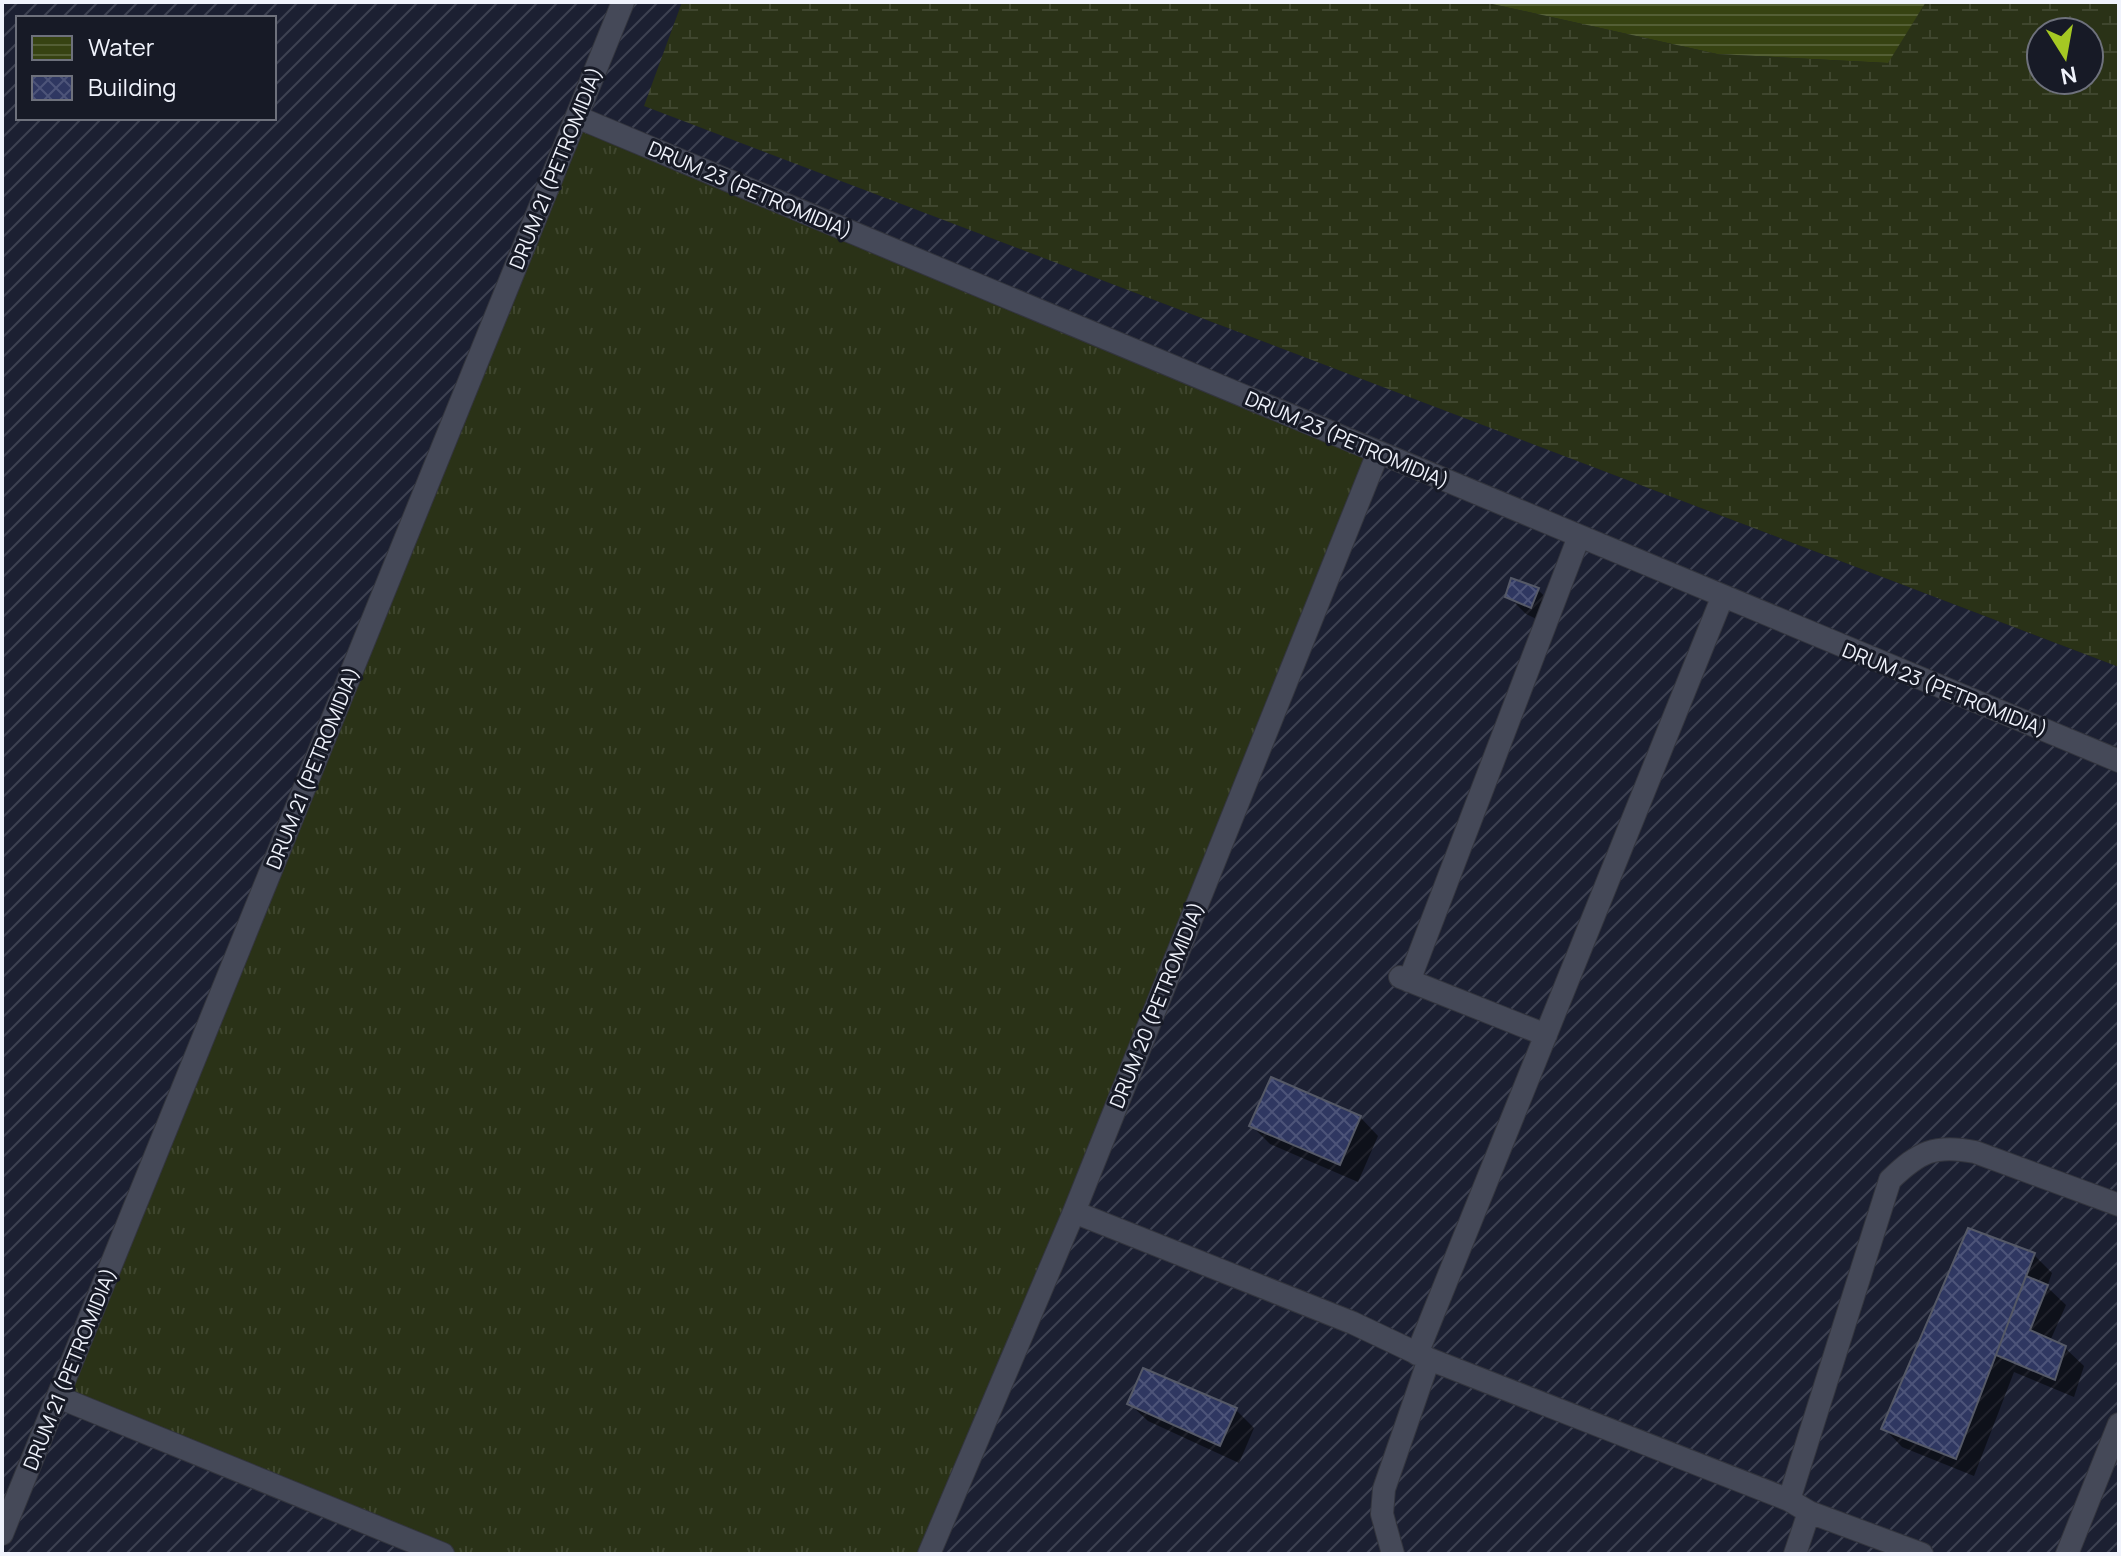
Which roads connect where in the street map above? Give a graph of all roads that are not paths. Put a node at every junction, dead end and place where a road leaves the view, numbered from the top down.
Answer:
1 (623, 2) edge
2 (577, 117) junction
3 (1378, 453) junction
4 (1578, 539) junction
5 (1722, 598) junction
6 (2119, 761) edge
7 (1546, 1035) junction
8 (2119, 1205) edge
9 (1074, 1212) junction
10 (1423, 1356) junction
11 (58, 1397) junction
12 (2119, 1424) edge
13 (1789, 1500) junction
14 (1809, 1512) junction
15 (2, 1534) edge
16 (395, 1545) edge
17 (443, 1554) edge
18 (929, 1554) edge
19 (1393, 1554) edge
20 (1795, 1554) edge
21 (1922, 1554) edge
22 (2067, 1554) edge

1 - 2 lane, DRUM 21 (PETROMIDIA)
2 - 3 lane, DRUM 23 (PETROMIDIA)
2 - 11 lane, DRUM 21 (PETROMIDIA)
3 - 4 lane, DRUM 23 (PETROMIDIA)
3 - 9 lane, DRUM 20 (PETROMIDIA)
4 - 5 lane, DRUM 23 (PETROMIDIA)
4 - 7 lane
5 - 6 lane, DRUM 23 (PETROMIDIA)
5 - 7 lane
7 - 10 lane
8 - 13 lane
9 - 10 lane
9 - 18 lane, DRUM 20 (PETROMIDIA)
10 - 13 lane
10 - 19 lane
11 - 15 lane, DRUM 21 (PETROMIDIA)
11 - 16 lane
12 - 22 lane
13 - 14 lane
14 - 20 lane
14 - 21 lane
16 - 17 lane

